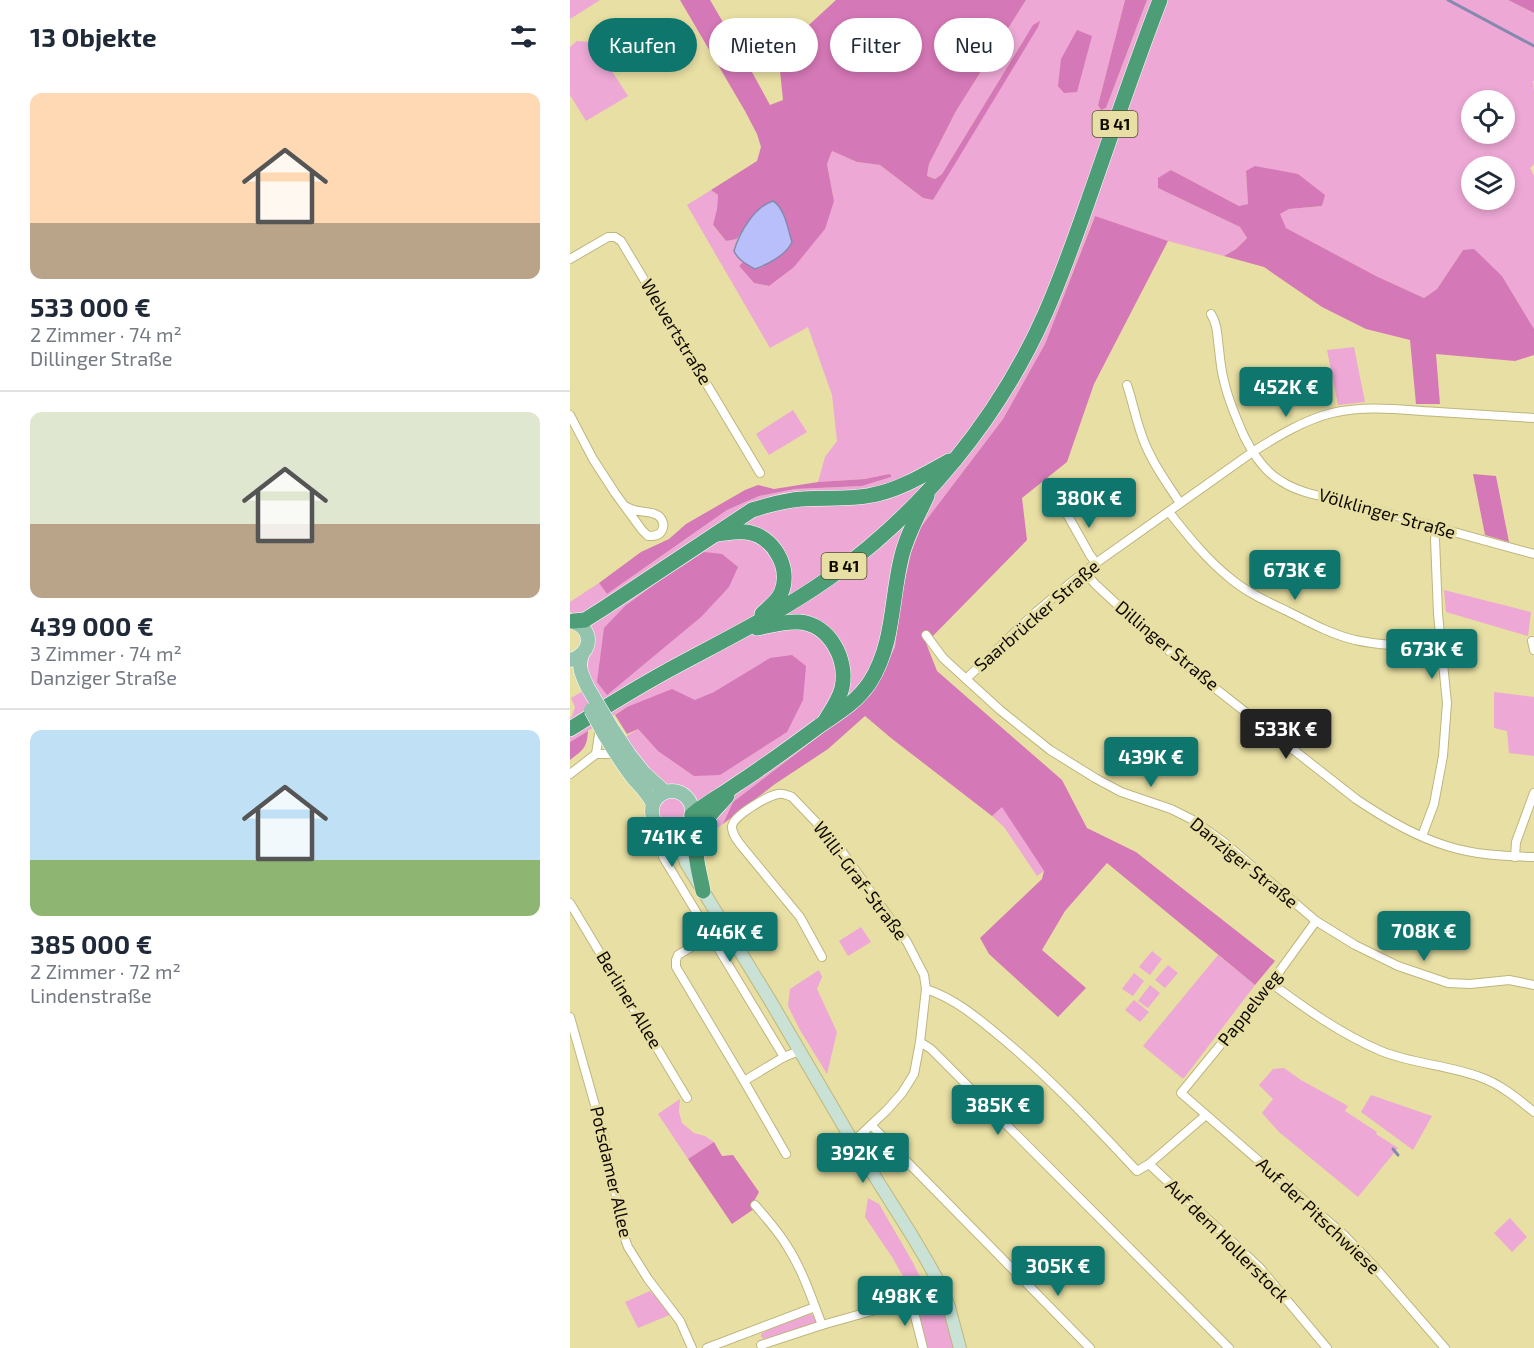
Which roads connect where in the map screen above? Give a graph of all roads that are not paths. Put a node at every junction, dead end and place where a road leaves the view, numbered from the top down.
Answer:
1 (1160, 0) edge
2 (570, 259) edge
3 (1210, 314) dead end
4 (1127, 385) dead end
5 (570, 415) edge
6 (1534, 418) edge
7 (1254, 452) junction
8 (957, 457) junction
9 (760, 473) dead end
10 (931, 487) junction
11 (1180, 503) junction
12 (625, 506) junction
13 (1062, 507) dead end
14 (1169, 512) junction
15 (1437, 529) junction
16 (716, 535) junction
17 (1534, 554) edge
18 (1096, 563) junction
19 (1085, 572) junction
20 (604, 608) junction
21 (572, 621) edge
22 (742, 632) junction
23 (587, 634) junction
24 (926, 634) dead end
25 (1442, 647) junction
26 (576, 658) edge
27 (570, 670) edge
28 (966, 679) junction
29 (584, 691) junction
30 (823, 724) junction
31 (570, 729) edge
32 (606, 730) junction
33 (596, 754) junction
34 (616, 754) junction
35 (570, 774) edge
36 (736, 785) junction
37 (665, 792) junction
38 (1534, 793) edge
39 (653, 804) junction
40 (691, 808) junction
41 (676, 831) junction
42 (1422, 836) junction
43 (663, 857) dead end
44 (1515, 857) junction
45 (1534, 857) edge
46 (703, 891) junction
47 (570, 903) edge
48 (573, 915) edge
49 (1316, 921) junction
50 (711, 935) junction
51 (822, 957) dead end
52 (1271, 983) junction
53 (1534, 985) edge
54 (926, 988) junction
55 (570, 1017) edge
56 (920, 1042) junction
57 (799, 1051) junction
58 (784, 1057) junction
59 (744, 1081) junction
60 (1181, 1093) joint
61 (687, 1098) dead end
62 (1534, 1112) edge
63 (1206, 1115) junction
64 (871, 1125) junction
65 (854, 1142) junction
66 (786, 1155) dead end
67 (1149, 1164) junction
68 (754, 1205) dead end
69 (942, 1288) junction
70 (911, 1300) junction
71 (815, 1307) junction
72 (822, 1325) junction
73 (756, 1330) junction
74 (761, 1347) edge
75 (692, 1348) edge
76 (707, 1348) edge
77 (923, 1348) edge
78 (960, 1348) edge
79 (1090, 1348) edge
80 (1229, 1348) edge
81 (1327, 1348) edge
82 (1445, 1348) edge

1 - 8 highway, B 41
2 - 9 street, Welvertstraße
3 - 7 street, Völklinger Straße
4 - 11 street
5 - 12 street
6 - 7 street, Saarbrücker Straße
7 - 11 street, Saarbrücker Straße
7 - 15 street, Völklinger Straße
8 - 10 highway, B 41
8 - 16 highway
10 - 22 highway, B 41
10 - 30 highway
11 - 14 street, Saarbrücker Straße
12 - 12 street
13 - 18 street
14 - 18 street, Saarbrücker Straße
14 - 25 street
15 - 17 street, Völklinger Straße
15 - 25 street
16 - 20 highway
16 - 22 highway
18 - 19 street, Saarbrücker Straße
19 - 28 street, Saarbrücker Straße
19 - 42 street, Dillinger Straße
20 - 21 highway
20 - 23 highway
21 - 23 main road
22 - 30 highway
22 - 31 highway, B 41
23 - 26 main road
24 - 28 street, Danziger Straße
25 - 42 street
26 - 29 main road
27 - 29 main road
28 - 49 street, Danziger Straße
29 - 32 main road, bridge
30 - 36 highway
32 - 33 street
32 - 34 main road
32 - 37 main road
33 - 34 street
33 - 35 street
34 - 39 main road
36 - 40 highway
36 - 46 highway
37 - 39 main road
37 - 40 main road
38 - 44 street
39 - 41 main road
40 - 41 main road
41 - 46 main road
42 - 44 street, Dillinger Straße
43 - 50 street
44 - 45 street, Dillinger Straße
46 - 57 main road
47 - 48 street, Berliner Allee
48 - 61 street, Berliner Allee
49 - 52 street, Pappelweg
49 - 53 street, Danziger Straße
50 - 58 street
50 - 59 street
51 - 54 street, Willi-Graf-Straße
52 - 60 street, Pappelweg
52 - 62 street
54 - 56 street, Willi-Graf-Straße
54 - 67 street
55 - 75 street, Potsdamer Allee
56 - 64 street, Willi-Graf-Straße
56 - 80 street
57 - 58 street
57 - 65 main road
58 - 59 street
59 - 66 street
60 - 63 street, Auf der Pitschwiese
63 - 67 street
63 - 82 street, Auf der Pitschwiese
64 - 65 street, Willi-Graf-Straße
64 - 79 street
65 - 69 main road
67 - 81 street, Auf dem Hollerstock
68 - 71 street
69 - 70 street
69 - 78 main road
70 - 72 street
70 - 77 street
71 - 72 street
71 - 73 street
72 - 74 street
73 - 74 street
73 - 76 street

